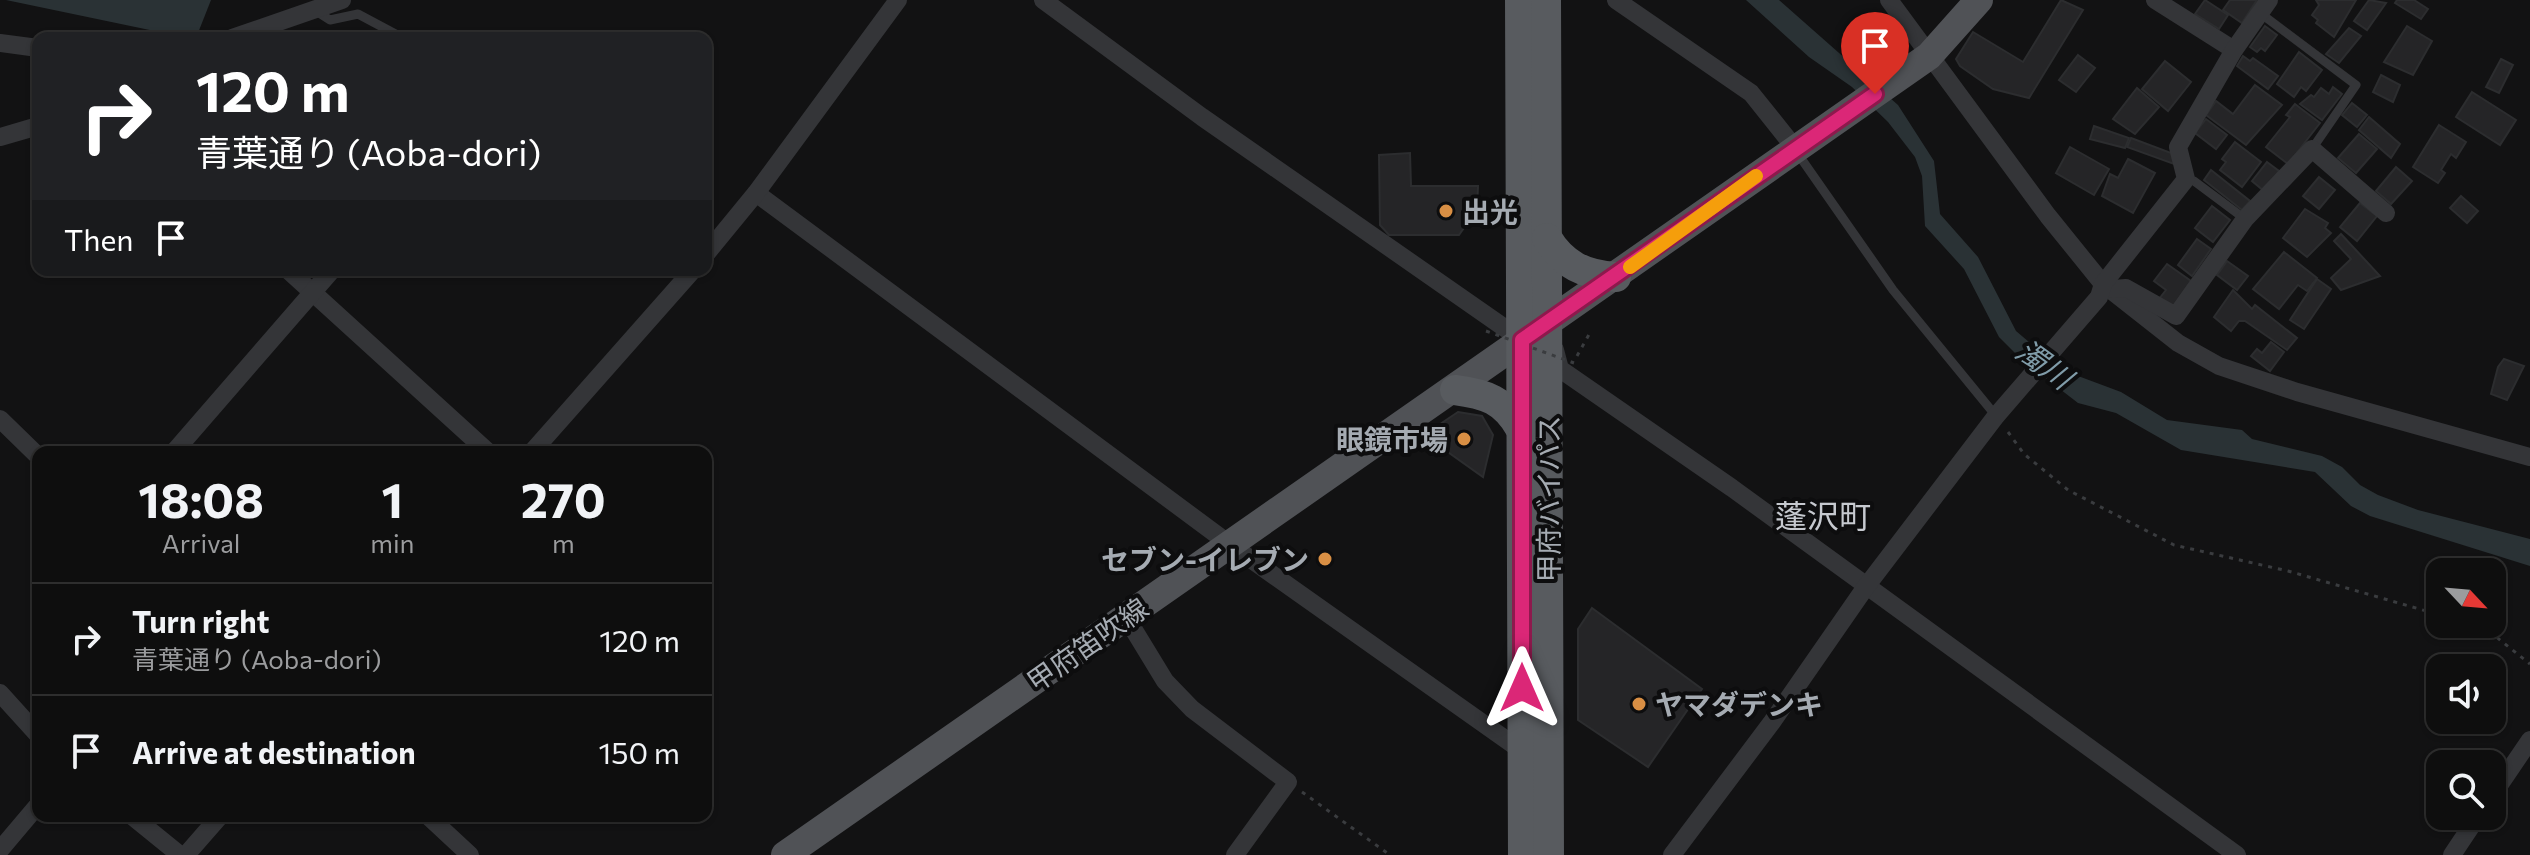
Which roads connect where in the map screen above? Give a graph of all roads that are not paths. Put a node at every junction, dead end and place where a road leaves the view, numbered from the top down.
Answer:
1 (342, 0) edge
2 (898, 0) edge
3 (1043, 0) edge
4 (1520, 0) edge
5 (1546, 0) edge
6 (1616, 0) edge
7 (1889, 0) edge
8 (1979, 0) edge
9 (2155, 0) edge
10 (2265, 6) edge
11 (313, 10) junction
12 (249, 32) edge
13 (392, 32) edge
14 (0, 43) edge
15 (32, 47) edge
16 (2234, 50) junction
17 (1926, 58) junction
18 (32, 128) edge
19 (0, 137) edge
20 (1799, 146) junction
21 (2312, 149) junction
22 (2186, 179) junction
23 (756, 193) junction
24 (2386, 213) dead end
25 (2245, 219) junction
26 (1547, 238) junction
27 (712, 247) edge
28 (295, 276) edge
29 (327, 276) edge
30 (685, 276) edge
31 (1616, 277) junction
32 (2104, 290) junction
33 (312, 292) junction
34 (1548, 324) junction
35 (1522, 340) junction
36 (1455, 390) junction
37 (2002, 411) junction
38 (0, 419) edge
39 (1520, 428) junction
40 (179, 446) edge
41 (481, 446) edge
42 (537, 446) edge
43 (32, 450) edge
44 (2530, 457) edge
45 (1228, 543) junction
46 (1865, 588) junction
47 (1126, 617) junction
48 (0, 693) edge
49 (32, 728) edge
50 (2530, 740) edge
51 (1522, 751) junction
52 (2506, 775) edge
53 (32, 812) edge
54 (139, 822) edge
55 (215, 822) edge
56 (434, 822) edge
57 (2469, 830) edge
58 (0, 850) edge
59 (1679, 853) edge
60 (180, 855) edge
61 (186, 855) edge
62 (470, 855) edge
63 (785, 855) edge
64 (1235, 855) edge
65 (1523, 855) edge
66 (1549, 855) edge
67 (2237, 855) edge
68 (2452, 855) edge

1 - 11 street
2 - 23 street
3 - 35 street
4 - 35 highway, 甲府バイパス
5 - 26 highway, 甲府バイパス
6 - 20 street
7 - 17 street
8 - 17 main road, 甲府笛吹線
9 - 16 street
10 - 16 street
10 - 21 lane
11 - 12 street
11 - 13 lane
14 - 15 street
16 - 22 street
17 - 20 main road, 甲府笛吹線
17 - 32 street
18 - 19 street
20 - 31 main road, 甲府笛吹線
20 - 37 lane
21 - 24 street
21 - 25 street
22 - 25 lane
22 - 32 street
23 - 27 street
23 - 45 street
25 - 32 street
26 - 31 highway
26 - 34 highway, 甲府バイパス
28 - 33 street
29 - 33 street
30 - 42 street
31 - 34 main road, 甲府笛吹線
32 - 37 street
32 - 44 street
33 - 40 street
33 - 41 street
34 - 35 main road, 甲府笛吹線
34 - 46 street
34 - 66 highway, 甲府バイパス
35 - 36 main road, 甲府笛吹線
35 - 39 highway, 甲府バイパス
36 - 39 highway
36 - 45 main road, 甲府笛吹線
37 - 46 street
38 - 43 street
39 - 51 highway, 甲府バイパス
45 - 47 main road, 甲府笛吹線
45 - 51 street
46 - 59 street
46 - 67 street
47 - 63 main road, 甲府笛吹線
47 - 64 street
48 - 49 street
50 - 52 street
51 - 65 highway, 甲府バイパス
53 - 58 street
54 - 60 street
55 - 61 street
56 - 62 street
57 - 68 street

